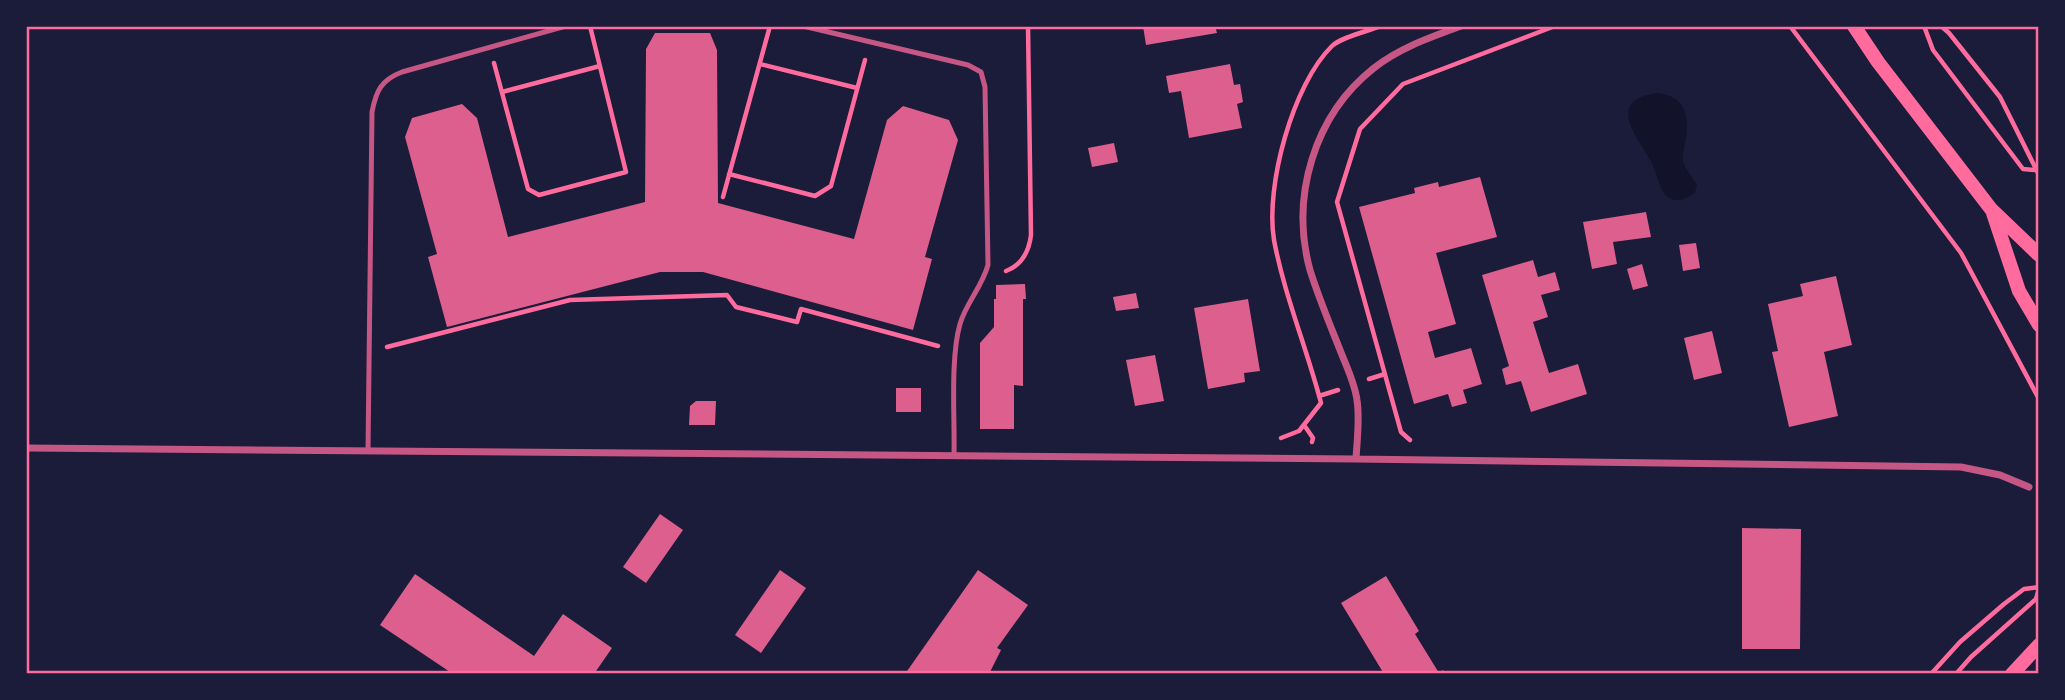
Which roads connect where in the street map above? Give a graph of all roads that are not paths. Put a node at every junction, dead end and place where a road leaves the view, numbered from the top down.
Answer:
1 (566, 26) edge
2 (803, 26) edge
3 (1461, 26) edge
4 (1854, 26) edge
5 (1991, 209) junction
6 (2039, 255) edge
7 (2039, 326) edge
8 (26, 448) edge
9 (368, 451) junction
10 (954, 456) junction
11 (1356, 459) junction
12 (2029, 487) dead end
13 (2039, 645) edge
14 (2012, 674) edge

1 - 9 lane
2 - 10 lane
3 - 11 street
4 - 5 main road
5 - 6 main road
5 - 7 main road
8 - 9 street
9 - 10 street
10 - 11 street
11 - 12 street
13 - 14 main road

